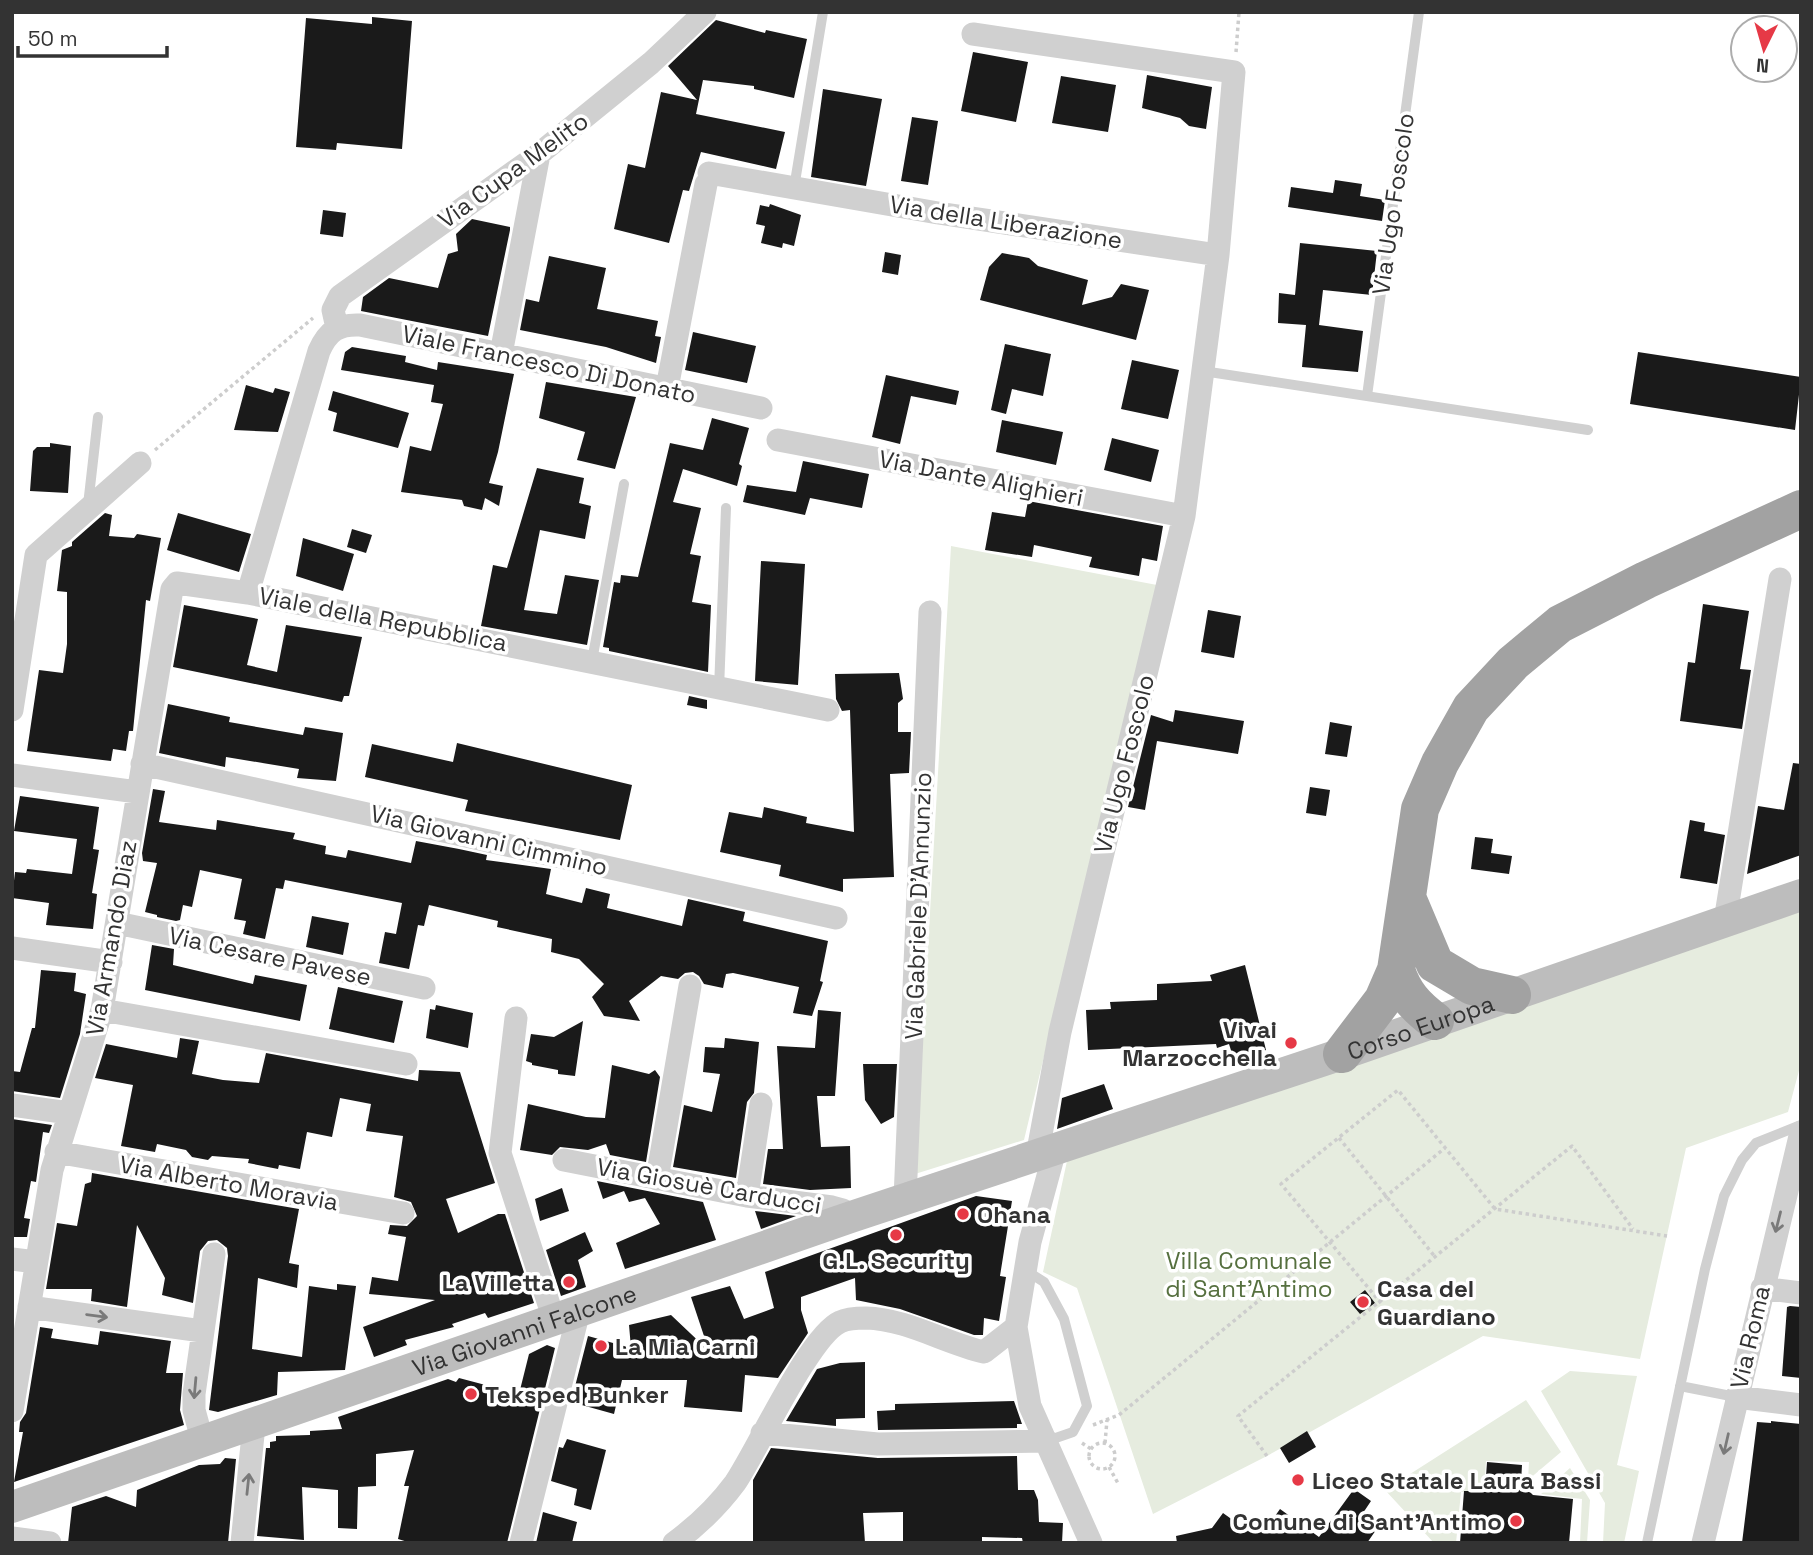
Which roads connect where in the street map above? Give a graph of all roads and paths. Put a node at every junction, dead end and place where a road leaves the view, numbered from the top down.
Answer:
1 (705, 12) edge
2 (823, 12) edge
3 (1240, 12) edge
4 (1419, 12) edge
5 (973, 34) dead end
6 (1234, 72) junction
7 (538, 154) junction
8 (794, 188) junction
9 (1217, 255) junction
10 (335, 319) junction
11 (501, 354) junction
12 (1203, 371) junction
13 (667, 388) junction
14 (1367, 396) junction
15 (761, 408) dead end
16 (98, 417) dead end
17 (1588, 430) dead end
18 (779, 440) dead end
19 (140, 463) joint
20 (1801, 483) edge
21 (624, 484) dead end
22 (88, 508) junction
23 (726, 508) dead end
24 (1801, 509) edge
25 (1184, 516) junction
26 (1780, 579) dead end
27 (1646, 580) junction
28 (174, 585) joint
29 (248, 593) junction
30 (930, 612) dead end
31 (592, 661) junction
32 (719, 688) junction
33 (12, 710) edge
34 (828, 710) dead end
35 (142, 764) junction
36 (12, 775) edge
37 (136, 792) junction
38 (1801, 895) edge
39 (1408, 900) junction
40 (836, 918) dead end
41 (1725, 921) junction
42 (117, 923) junction
43 (12, 948) edge
44 (111, 962) junction
45 (1434, 964) junction
46 (1396, 970) junction
47 (690, 986) dead end
48 (424, 988) dead end
49 (1512, 995) junction
50 (102, 1010) junction
51 (516, 1018) dead end
52 (1435, 1021) junction
53 (1342, 1054) junction
54 (406, 1064) dead end
55 (761, 1104) dead end
56 (12, 1105) edge
57 (69, 1112) junction
58 (1801, 1125) edge
59 (1801, 1132) edge
60 (1339, 1138) junction
61 (1445, 1148) junction
62 (56, 1152) junction
63 (1046, 1153) junction
64 (564, 1160) dead end
65 (657, 1179) junction
66 (1795, 1179) edge
67 (747, 1196) junction
68 (1385, 1197) junction
69 (905, 1199) junction
70 (1495, 1209) junction
71 (403, 1213) dead end
72 (850, 1217) junction
73 (1633, 1229) junction
74 (1667, 1236) dead end
75 (1330, 1242) junction
76 (214, 1254) dead end
77 (1436, 1258) junction
78 (12, 1259) edge
79 (36, 1262) junction
80 (1025, 1270) junction
81 (1762, 1288) junction
82 (1801, 1293) edge
83 (1381, 1303) junction
84 (29, 1307) junction
85 (566, 1316) junction
86 (1016, 1327) junction
87 (202, 1331) junction
88 (1680, 1386) junction
89 (1737, 1396) junction
90 (1801, 1405) edge
91 (12, 1411) edge
92 (1119, 1415) dead end
93 (1107, 1420) dead end
94 (254, 1425) junction
95 (762, 1433) junction
96 (1047, 1441) junction
97 (204, 1443) junction
98 (1105, 1443) junction
99 (1267, 1457) dead end
100 (1110, 1467) junction
101 (1119, 1485) dead end
102 (12, 1507) edge
103 (12, 1538) edge
104 (50, 1543) edge
105 (243, 1543) edge
106 (521, 1543) edge
107 (674, 1543) edge
108 (1091, 1543) edge
109 (1647, 1543) edge
110 (1703, 1543) edge

1 - 7 street, Via Cupa Melito
2 - 8 lane
3 - 6 path
4 - 14 lane, Via Ugo Foscolo
5 - 6 street
6 - 9 street, Via Ugo Foscolo
7 - 10 street, Via Cupa Melito
7 - 11 street
8 - 9 street, Via della Liberazione
8 - 13 street, Via della Liberazione
9 - 12 street, Via Ugo Foscolo
10 - 11 street, Viale Francesco Di Donato
10 - 19 path
10 - 29 street, Via Cupa Melito
11 - 13 street, Viale Francesco Di Donato
12 - 14 lane
12 - 25 street, Via Ugo Foscolo
13 - 15 street, Viale Francesco Di Donato
14 - 17 lane
16 - 22 lane
18 - 25 street, Via Dante Alighieri
19 - 22 street
20 - 27 highway
21 - 31 lane
22 - 33 street
23 - 32 lane
24 - 27 highway
25 - 63 street, Via Ugo Foscolo
26 - 41 street
27 - 39 highway
28 - 29 street, Viale della Repubblica
28 - 35 street, Via Armando Diaz
29 - 31 street, Viale della Repubblica
30 - 69 street, Via Gabriele D'Annunzio
31 - 32 street, Viale della Repubblica
32 - 34 street, Viale della Repubblica
35 - 37 street, Via Armando Diaz
35 - 40 street, Via Giovanni Cimmino
36 - 37 street
37 - 42 street, Via Armando Diaz
38 - 41 main road, Corso Europa
39 - 45 highway
39 - 46 highway
41 - 49 main road, Corso Europa
42 - 44 street, Via Armando Diaz
42 - 48 street, Via Cesare Pavese
43 - 44 street
44 - 50 street, Via Armando Diaz
45 - 49 highway
45 - 52 highway
46 - 52 highway
46 - 53 highway
47 - 65 street
49 - 52 main road, Corso Europa
50 - 54 street
50 - 57 street, Via Armando Diaz
51 - 85 street
52 - 53 main road, Corso Europa
53 - 63 main road, Corso Europa
55 - 67 street
56 - 57 street
57 - 62 street, Via Armando Diaz
58 - 88 lane
59 - 66 street, Via Roma
60 - 61 path
60 - 68 path
60 - 75 path
61 - 68 path
61 - 70 path
62 - 71 street, Via Alberto Moravia
62 - 79 street, Via Armando Diaz
63 - 69 main road, Via Giovanni Falcone
63 - 80 street, Via Ugo Foscolo
64 - 65 street, Via Giosuè Carducci
65 - 67 street, Via Giosuè Carducci
66 -> 81 street, Via Roma
67 - 72 street, Via Giosuè Carducci
68 - 75 path
68 - 77 path
69 - 72 main road, Via Giovanni Falcone
70 - 73 path
70 - 73 path
70 - 77 path
72 - 85 main road, Via Giovanni Falcone
73 - 74 path
75 - 83 path
75 - 92 path
76 - 87 street
77 - 83 path
78 - 79 street
79 - 84 street, Via Armando Diaz
80 - 86 street, Via Ugo Foscolo
80 - 96 lane
81 - 82 street
81 - 89 street, Via Roma
83 - 99 path
84 -> 87 street
84 - 91 street, Via Armando Diaz
85 - 94 main road, Via Giovanni Falcone
85 - 106 street
86 - 95 street
86 - 96 street, Via Ugo Foscolo
87 -> 97 street
88 - 89 lane
88 - 109 lane
89 - 90 street
89 -> 110 street, Via Roma
93 - 98 path
94 - 97 main road, Via Giovanni Falcone
105 -> 94 street
95 - 96 street
95 - 107 street
96 - 108 street, Via Ugo Foscolo
97 - 102 main road, Via Giovanni Falcone
98 - 100 path
98 - 100 path
100 - 101 path
103 - 104 street

